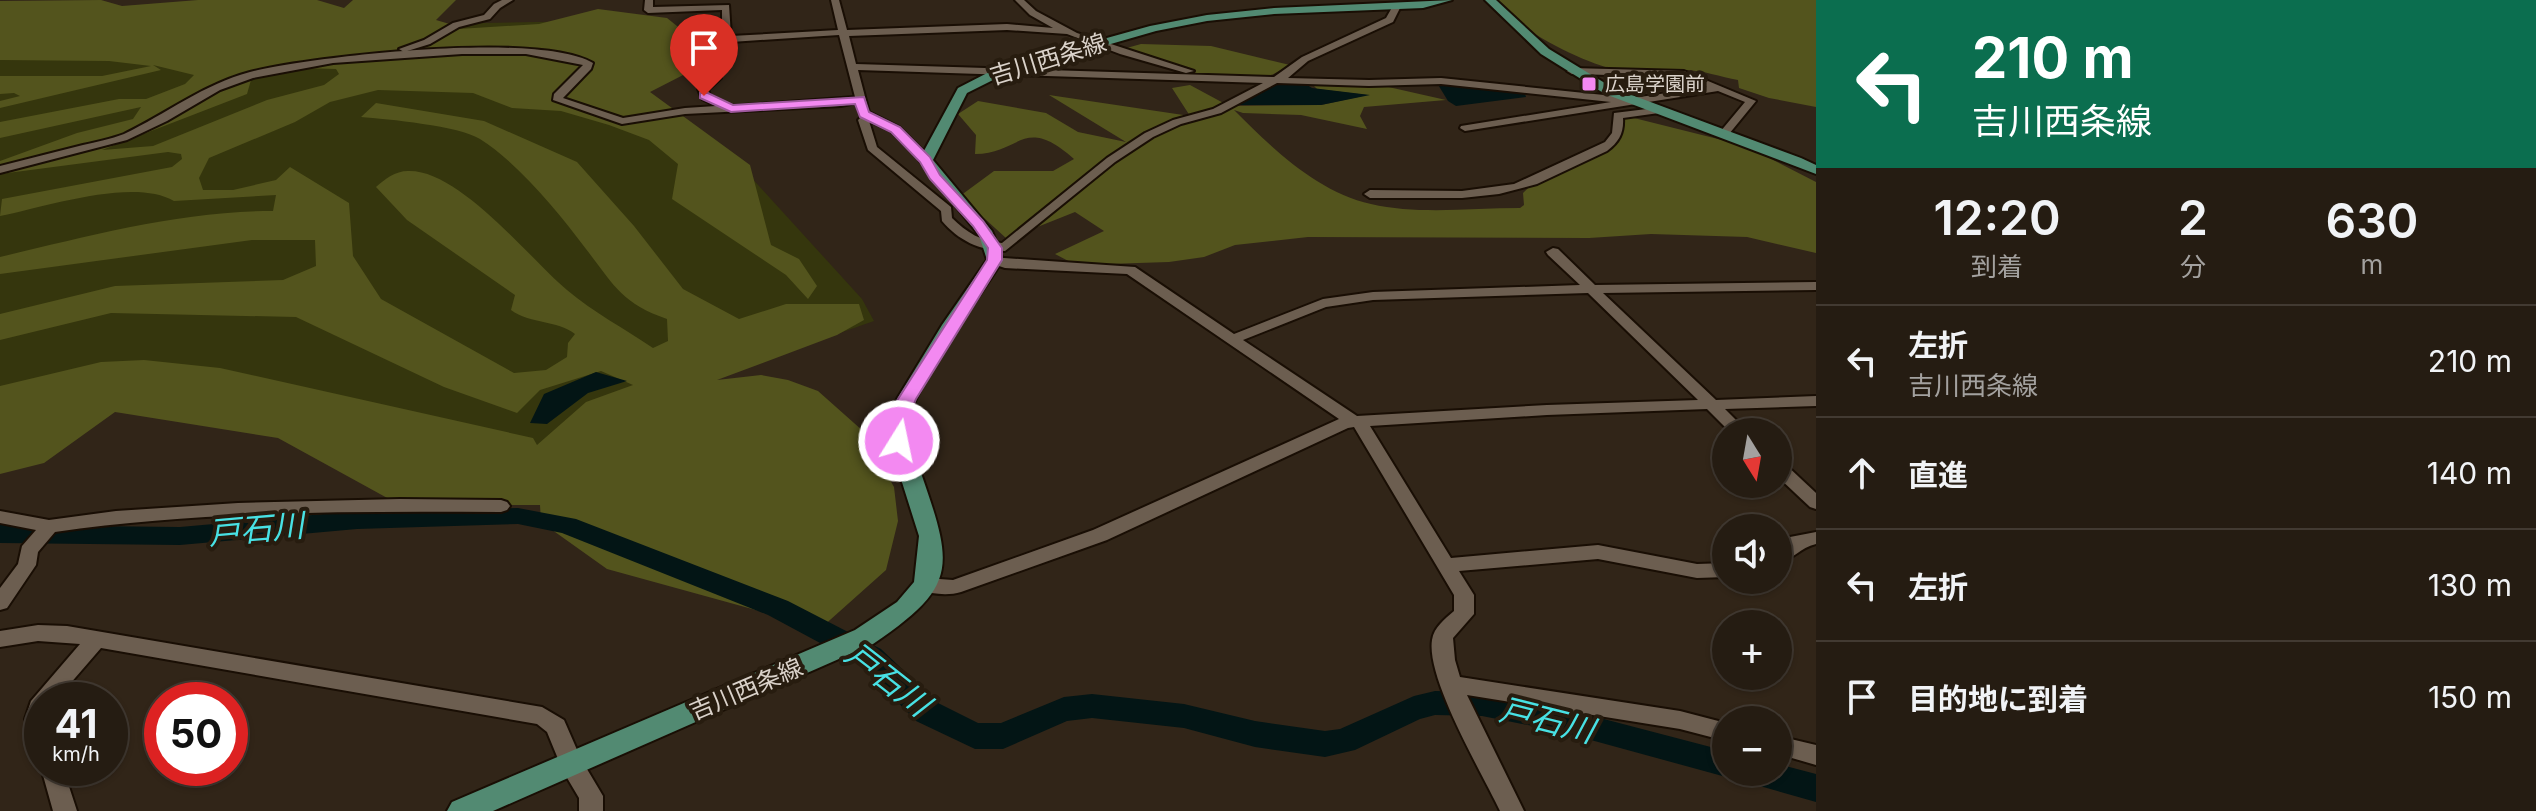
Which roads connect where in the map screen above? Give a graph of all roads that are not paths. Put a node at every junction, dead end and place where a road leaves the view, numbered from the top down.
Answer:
1 (509, 0) edge
2 (649, 0) edge
3 (835, 0) edge
4 (1019, 0) edge
5 (1419, 0) edge
6 (1490, 0) edge
7 (1442, 1) edge
8 (1397, 6) junction
9 (844, 32) junction
10 (1070, 32) junction
11 (728, 39) junction
12 (1102, 43) junction
13 (335, 61) junction
14 (852, 67) junction
15 (1572, 71) junction
16 (999, 72) junction
17 (1214, 78) junction
18 (1274, 80) junction
19 (1719, 88) junction
20 (860, 99) junction
21 (1631, 101) junction
22 (731, 109) junction
23 (1655, 111) junction
24 (868, 117) junction
25 (1465, 128) dead end
26 (1725, 132) junction
27 (926, 160) junction
28 (0, 170) edge
29 (1816, 170) edge
30 (1370, 194) dead end
31 (1553, 252) dead end
32 (995, 254) junction
33 (1816, 286) edge
34 (1591, 289) junction
35 (1233, 339) junction
36 (1816, 401) edge
37 (1710, 404) junction
38 (1725, 418) edge
39 (1356, 421) junction
40 (1792, 480) edge
41 (1816, 503) edge
42 (501, 506) dead end
43 (0, 517) edge
44 (49, 526) junction
45 (1816, 538) edge
46 (1792, 546) edge
47 (1447, 565) junction
48 (1712, 570) edge
49 (926, 585) junction
50 (0, 603) edge
51 (0, 639) edge
52 (97, 639) junction
53 (58, 682) edge
54 (1452, 687) junction
55 (1712, 728) edge
56 (1792, 749) edge
57 (1816, 755) edge
58 (571, 764) junction
59 (57, 786) edge
60 (65, 811) edge
61 (462, 811) edge
62 (591, 811) edge
63 (1512, 811) edge

1 - 13 street
2 - 11 street
3 - 9 street
4 - 10 street
5 - 7 street
6 - 15 main road
7 - 8 main road, 吉川西条線
8 - 12 main road, 吉川西条線
8 - 18 street
9 - 10 street
9 - 11 street
9 - 14 street
10 - 12 street
11 - 22 street
12 - 16 main road, 吉川西条線
12 - 17 street
13 - 22 street
13 - 28 street
14 - 16 street
14 - 20 street
15 - 19 street
15 - 21 main road
16 - 17 street
16 - 27 main road, 吉川西条線
17 - 18 street
18 - 21 street
18 - 32 street
19 - 21 street
19 - 26 street
20 - 22 street
20 - 24 street
21 - 23 main road
21 - 25 street
23 - 26 main road
23 - 30 street
24 - 27 street
24 - 32 street
26 - 29 main road
27 - 32 main road
31 - 34 street
32 - 35 street
32 - 49 main road
33 - 34 street
34 - 35 street
34 - 37 street
35 - 39 street
36 - 37 street
37 - 38 street
37 - 39 street
39 - 47 street
39 - 49 street
40 - 41 street
42 - 44 street
43 - 44 street
44 - 50 street
45 - 46 street
47 - 48 street
47 - 54 street
49 - 58 main road, 吉川西条線
51 - 52 street
52 - 53 street
52 - 58 street
54 - 55 street
54 - 63 street
56 - 57 street
58 - 61 main road, 吉川西条線
58 - 62 street
59 - 60 street

